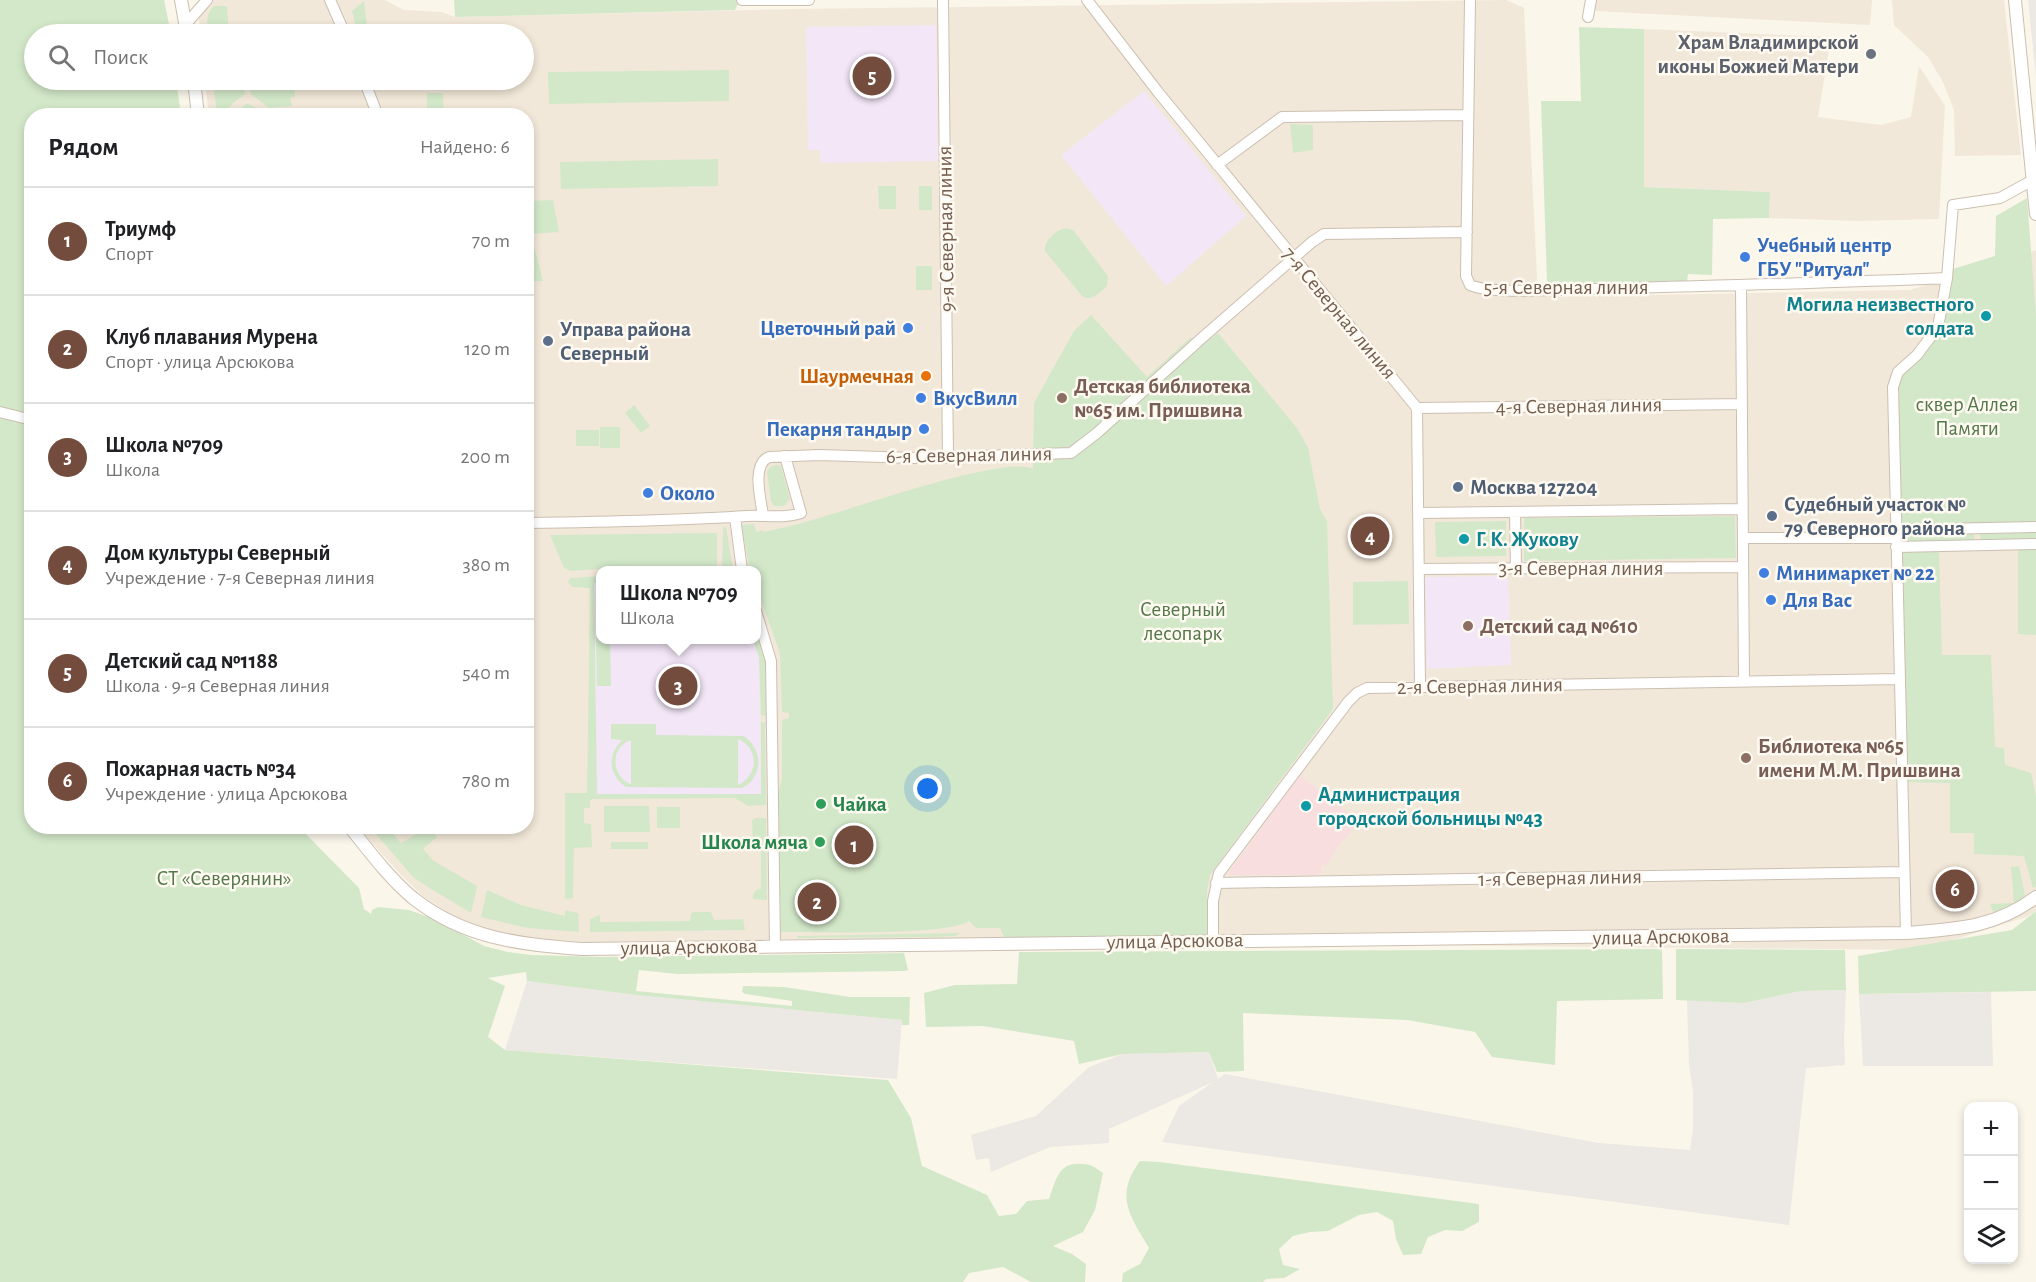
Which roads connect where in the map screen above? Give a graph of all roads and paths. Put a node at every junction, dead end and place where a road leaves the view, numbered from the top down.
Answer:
1 (181, 0) edge
2 (207, 0) edge
3 (330, 0) edge
4 (742, 0) edge
5 (809, 0) edge
6 (943, 0) edge
7 (1087, 0) edge
8 (1470, 0) edge
9 (1591, 0) edge
10 (2015, 0) edge
11 (1588, 17) dead end
12 (185, 24) edge
13 (190, 24) edge
14 (341, 24) edge
15 (195, 90) edge
16 (368, 90) edge
17 (197, 108) edge
18 (375, 108) edge
19 (1468, 115) junction
20 (1217, 165) junction
21 (2033, 180) junction
22 (2036, 214) edge
23 (1467, 231) junction
24 (1293, 259) junction
25 (1947, 278) junction
26 (1741, 286) junction
27 (1742, 404) junction
28 (1417, 408) junction
29 (0, 412) edge
30 (24, 418) edge
31 (785, 456) junction
32 (948, 458) junction
33 (1742, 509) junction
34 (1515, 512) junction
35 (1418, 513) junction
36 (763, 516) junction
37 (735, 517) junction
38 (534, 523) edge
39 (2036, 527) edge
40 (1743, 538) junction
41 (1896, 538) junction
42 (2036, 544) edge
43 (741, 566) edge
44 (1743, 567) junction
45 (1516, 568) junction
46 (1419, 569) junction
47 (761, 626) edge
48 (1899, 679) junction
49 (1744, 681) junction
50 (1420, 687) junction
51 (356, 834) edge
52 (1904, 872) junction
53 (1216, 883) junction
54 (2036, 897) edge
55 (1906, 933) junction
56 (1213, 941) junction
57 (775, 946) junction

1 - 12 street
2 - 13 street
3 - 14 street
4 - 5 street
6 - 32 street, 9-я Северная линия
7 - 20 street, 7-я Северная линия
8 - 19 street, 5-я Северная линия
9 - 11 street
10 - 21 street
15 - 17 street
16 - 18 street
19 - 20 street
19 - 23 street, 5-я Северная линия
20 - 24 street, 7-я Северная линия
21 - 22 street
21 - 25 street
23 - 24 street, 6-я Северная линия
23 - 26 street, 5-я Северная линия
24 - 28 street, 7-я Северная линия
24 - 32 street, 6-я Северная линия
25 - 26 street, 5-я Северная линия
25 - 41 street
26 - 27 street
27 - 28 street, 4-я Северная линия
27 - 33 street
28 - 35 street
29 - 30 street
31 - 32 street, 6-я Северная линия
31 - 36 street, 6-я Северная линия
31 - 36 street
33 - 34 street
33 - 40 street
34 - 35 street
34 - 45 street
35 - 46 street
36 - 37 street
37 - 38 street
37 - 43 street
39 - 41 street
40 - 41 street
40 - 44 street
41 - 42 street
41 - 48 street
44 - 45 street, 3-я Северная линия
44 - 49 street
45 - 46 street, 3-я Северная линия
46 - 50 street
47 - 57 street
48 - 49 street, 2-я Северная линия
48 - 52 street
49 - 50 street, 2-я Северная линия
50 - 53 street, 2-я Северная линия
51 - 57 street, улица Арсюкова
52 - 53 street, 1-я Северная линия
52 - 55 street
53 - 56 street, 2-я Северная линия
54 - 55 street, улица Арсюкова
55 - 56 street, улица Арсюкова
56 - 57 street, улица Арсюкова

